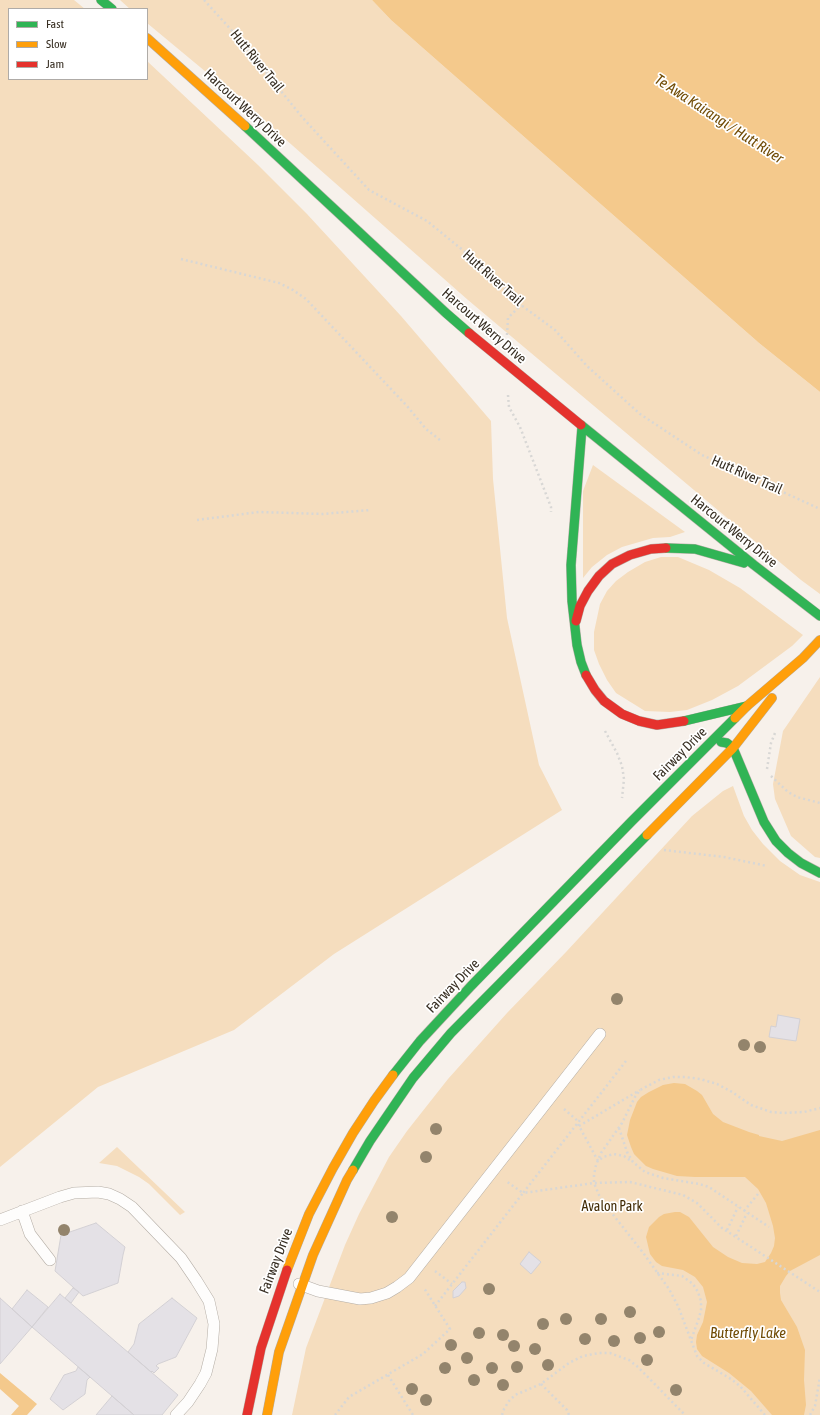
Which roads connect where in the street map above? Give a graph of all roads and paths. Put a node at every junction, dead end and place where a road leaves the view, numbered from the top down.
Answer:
1 (101, 0) edge
2 (204, 0) edge
3 (111, 8) edge
4 (148, 39) edge
5 (180, 259) dead end
6 (522, 305) junction
7 (506, 364) junction
8 (508, 393) dead end
9 (582, 427) junction
10 (440, 440) dead end
11 (820, 509) edge
12 (370, 510) dead end
13 (550, 514) dead end
14 (198, 520) dead end
15 (754, 565) junction
16 (820, 616) edge
17 (575, 626) junction
18 (820, 640) edge
19 (803, 658) junction
20 (747, 706) junction
21 (604, 728) dead end
22 (710, 744) junction
23 (733, 748) junction
24 (766, 773) dead end
25 (820, 803) edge
26 (631, 822) junction
27 (645, 837) junction
28 (768, 867) dead end
29 (820, 873) edge
30 (600, 1034) dead end
31 (626, 1061) dead end
32 (640, 1090) junction
33 (820, 1108) edge
34 (578, 1125) junction
35 (619, 1128) junction
36 (598, 1161) junction
37 (633, 1162) junction
38 (594, 1183) junction
39 (523, 1194) junction
40 (758, 1194) dead end
41 (738, 1207) junction
42 (22, 1211) junction
43 (746, 1212) junction
44 (0, 1220) edge
45 (769, 1227) dead end
46 (727, 1230) junction
47 (736, 1236) junction
48 (50, 1260) dead end
49 (657, 1273) junction
50 (284, 1277) junction
51 (303, 1286) junction
52 (820, 1292) edge
53 (691, 1340) junction
54 (388, 1375) junction
55 (820, 1377) edge
56 (541, 1384) junction
57 (811, 1414) edge
58 (176, 1415) edge
59 (247, 1415) edge
60 (267, 1415) edge
61 (336, 1415) edge
62 (413, 1415) edge
63 (502, 1415) edge
64 (569, 1415) edge
65 (685, 1415) edge
66 (765, 1415) edge

1 - 3 main road
2 - 6 path, Hutt River Trail
4 - 7 main road, Harcourt Werry Drive
5 - 10 path
6 - 7 path
6 - 11 path, Hutt River Trail
7 - 9 main road, Harcourt Werry Drive
8 - 13 path
9 - 15 main road, Harcourt Werry Drive
9 - 17 main road
12 - 14 path
15 - 16 main road, Harcourt Werry Drive
15 - 17 main road
17 - 20 main road
18 - 19 main road, Fairway Drive
19 - 20 main road, Fairway Drive
19 - 23 main road, Fairway Drive
20 - 22 main road, Fairway Drive
21 - 26 path
22 - 23 main road
22 - 26 main road, Fairway Drive
23 - 27 main road, Fairway Drive
23 - 29 main road
24 - 25 path
26 - 50 main road, Fairway Drive
27 - 28 path
27 - 51 main road, Fairway Drive
30 - 51 lane
31 - 34 path
32 - 33 path
32 - 34 path
32 - 35 path
34 - 36 path
34 - 39 path
35 - 36 path
35 - 37 path
36 - 37 path
36 - 38 path
37 - 41 path
38 - 39 path
38 - 46 path
38 - 49 path
39 - 54 path
40 - 43 path
41 - 43 path
41 - 46 path
42 - 44 lane
42 - 48 lane
42 - 58 lane
43 - 45 path
43 - 47 path
46 - 47 path
47 - 52 path
49 - 53 path
49 - 53 path
50 - 51 lane
50 - 59 main road, Fairway Drive
51 - 60 main road, Fairway Drive
53 - 66 path
54 - 61 path
54 - 62 path
55 - 57 path
56 - 63 path
56 - 64 path
56 - 65 path

